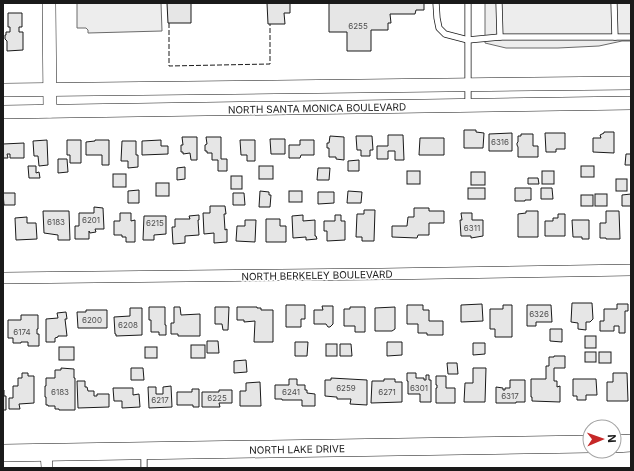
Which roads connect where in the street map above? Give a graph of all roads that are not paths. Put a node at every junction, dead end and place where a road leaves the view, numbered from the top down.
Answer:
1 (49, 3) edge
2 (436, 3) edge
3 (468, 3) edge
4 (499, 3) edge
5 (614, 3) edge
6 (500, 37) junction
7 (615, 37) junction
8 (631, 37) edge
9 (468, 40) junction
10 (631, 82) edge
11 (468, 84) junction
12 (3, 90) edge
13 (50, 90) junction
14 (631, 103) edge
15 (468, 106) junction
16 (50, 111) junction
17 (3, 112) edge
18 (631, 270) edge
19 (3, 278) edge
20 (582, 444) edge
21 (144, 451) junction
22 (3, 453) edge
23 (46, 460) edge
24 (144, 468) edge

1 - 13 street
2 - 9 lane
3 - 9 lane
4 - 6 lane
5 - 7 lane
6 - 7 lane
6 - 9 lane
7 - 8 lane
9 - 11 lane
10 - 11 street
11 - 13 street
11 - 15 lane
12 - 13 street
13 - 16 street
14 - 15 street, NORTH SANTA MONICA BOULEVARD
15 - 16 street, NORTH SANTA MONICA BOULEVARD
16 - 17 street, NORTH SANTA MONICA BOULEVARD
18 - 19 street, NORTH BERKELEY BOULEVARD
20 - 21 main road, NORTH LAKE DRIVE
21 - 23 main road, NORTH LAKE DRIVE
21 - 24 lane
22 - 23 main road, NORTH LAKE DRIVE

